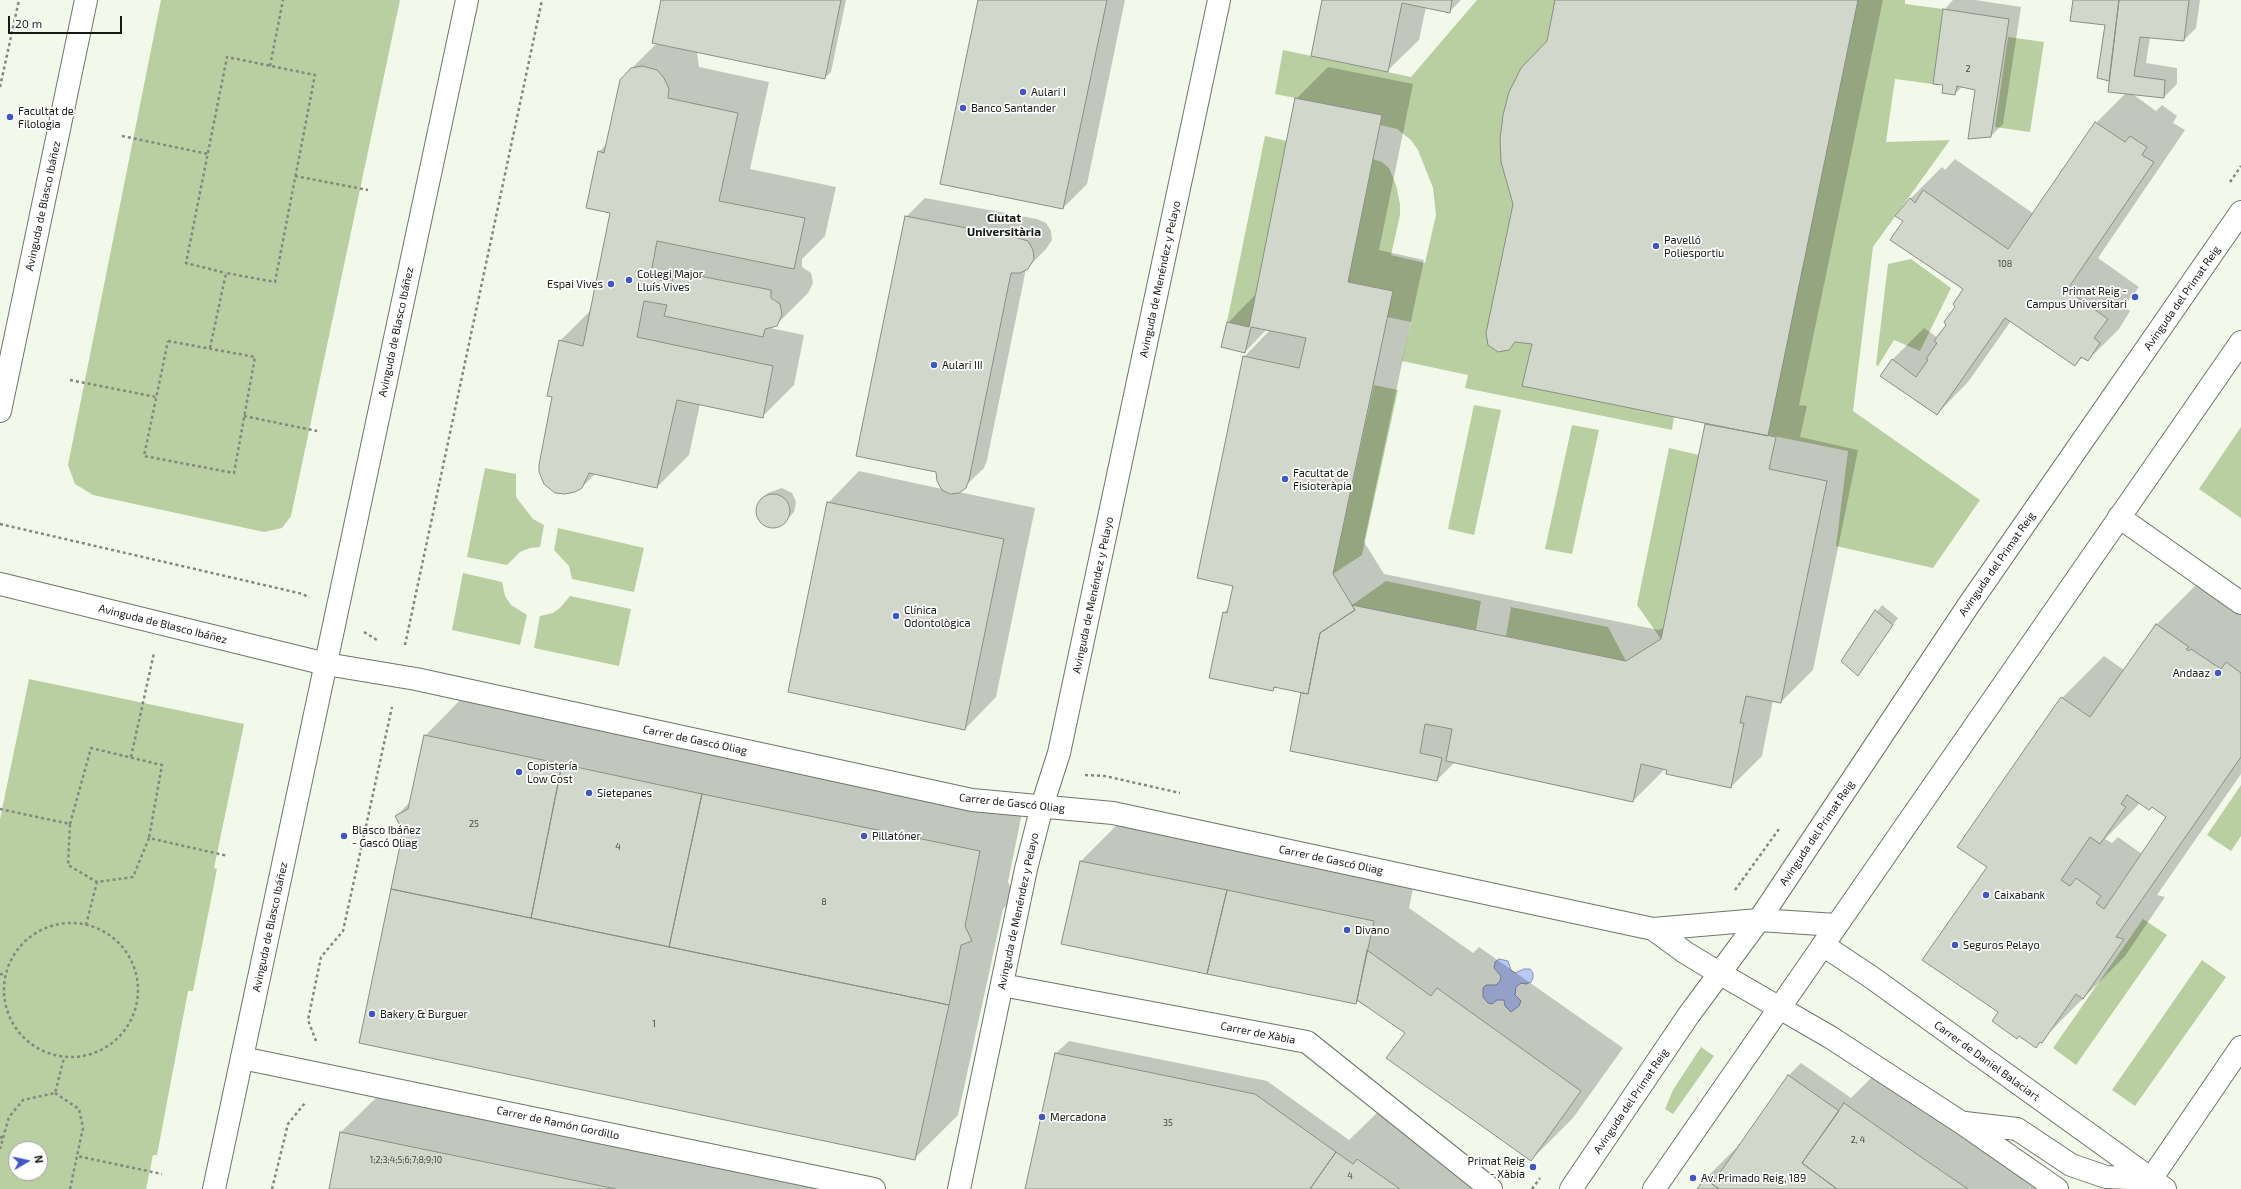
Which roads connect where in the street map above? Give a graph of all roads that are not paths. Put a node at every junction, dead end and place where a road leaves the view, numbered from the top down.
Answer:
1 (86, 0) edge
2 (467, 0) edge
3 (1219, 0) edge
4 (2241, 212) edge
5 (2241, 342) edge
6 (0, 411) edge
7 (2119, 517) junction
8 (0, 584) edge
9 (2241, 602) edge
10 (326, 664) junction
11 (1042, 806) junction
12 (1759, 920) junction
13 (1836, 925) junction
14 (1653, 928) junction
15 (1823, 945) junction
16 (1719, 974) junction
17 (1002, 984) junction
18 (1779, 1008) junction
19 (2241, 1047) edge
20 (242, 1058) junction
21 (1962, 1123) junction
22 (2157, 1186) edge
23 (214, 1189) edge
24 (874, 1189) edge
25 (960, 1189) edge
26 (1491, 1189) edge
27 (1571, 1189) edge
28 (1654, 1189) edge
29 (2057, 1189) edge

1 - 6 street, Avinguda de Blasco Ibáñez
2 - 10 street, Avinguda de Blasco Ibáñez
3 - 11 street, Avinguda de Menéndez y Pelayo
4 - 12 street, Avinguda del Primat Reig
5 - 7 street
7 - 9 street
7 - 13 street
8 - 10 street, Avinguda de Blasco Ibáñez
10 - 11 street, Carrer de Gascó Oliag
10 - 20 street, Avinguda de Blasco Ibáñez
11 - 14 street, Carrer de Gascó Oliag
11 - 17 street, Avinguda de Menéndez y Pelayo
12 - 13 street
12 - 14 street, Carrer de Gascó Oliag
12 - 16 street, Avinguda del Primat Reig
13 - 15 street
14 - 16 street, Carrer de Gascó Oliag
15 - 18 street
15 - 22 street, Carrer de Daniel Balaciart
16 - 18 street
16 - 27 street, Avinguda del Primat Reig
17 - 25 street, Avinguda de Menéndez y Pelayo
17 - 26 street, Carrer de Xàbia
18 - 21 street
18 - 28 street
19 - 22 street
20 - 23 street, Avinguda de Blasco Ibáñez
20 - 24 street, Carrer de Ramón Gordillo
21 - 22 street
21 - 29 street

